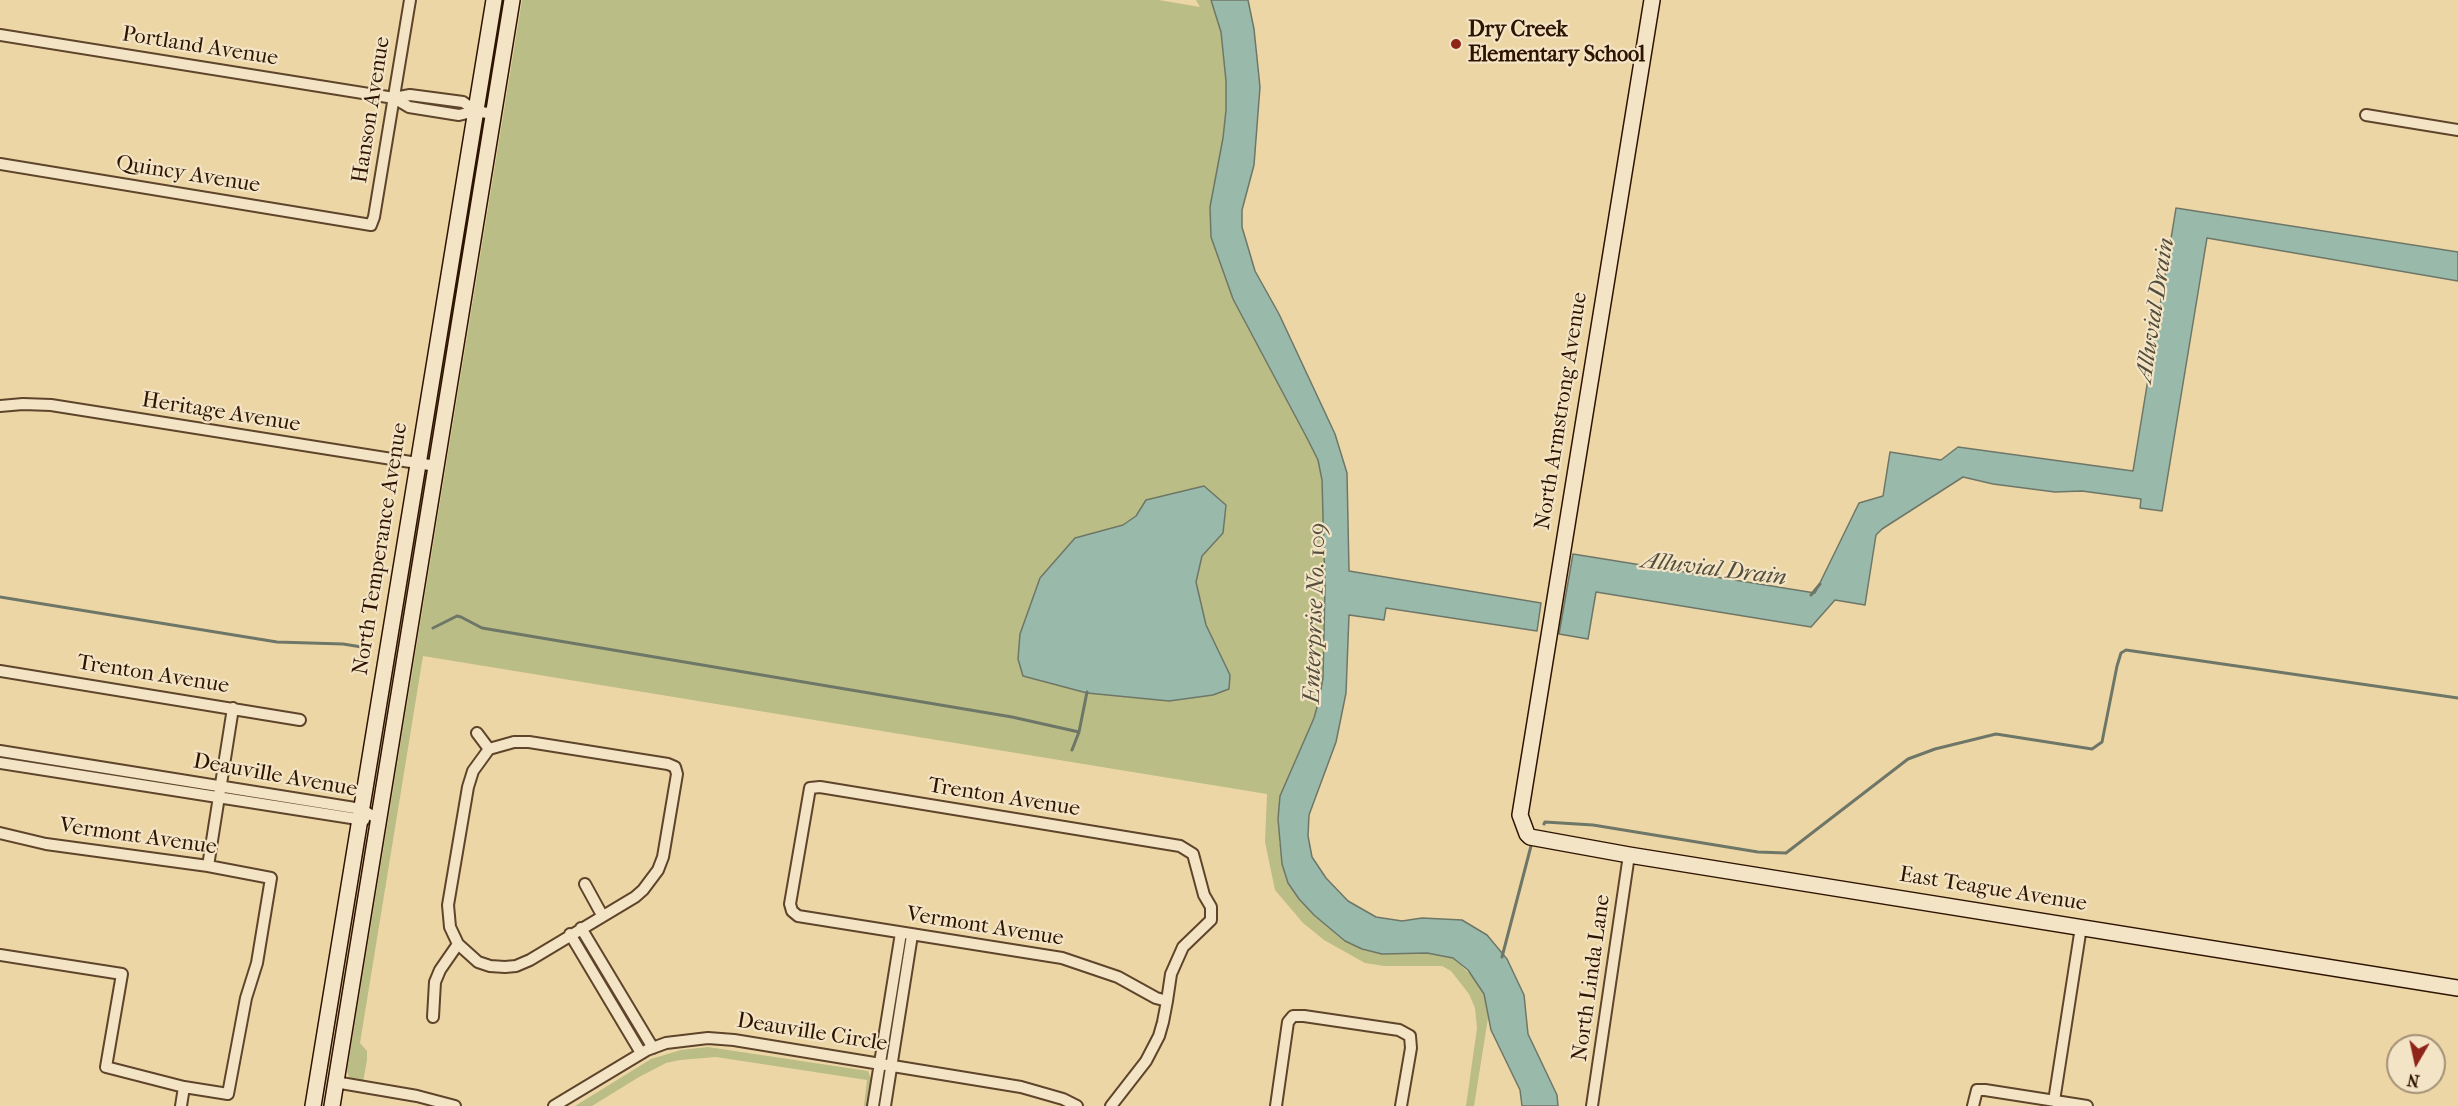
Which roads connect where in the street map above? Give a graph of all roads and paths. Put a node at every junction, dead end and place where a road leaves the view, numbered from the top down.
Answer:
1 (410, 0) edge
2 (494, 0) edge
3 (512, 0) edge
4 (1652, 0) edge
5 (0, 35) edge
6 (394, 98) junction
7 (476, 111) junction
8 (493, 114) junction
9 (2366, 115) dead end
10 (2458, 130) edge
11 (0, 164) edge
12 (370, 225) joint
13 (0, 406) edge
14 (417, 463) junction
15 (436, 466) junction
16 (0, 671) edge
17 (233, 708) junction
18 (300, 720) dead end
19 (477, 733) dead end
20 (489, 750) junction
21 (0, 751) edge
22 (0, 763) edge
23 (221, 786) junction
24 (220, 798) junction
25 (361, 815) junction
26 (378, 819) junction
27 (1524, 830) joint
28 (0, 833) edge
29 (1629, 855) junction
30 (208, 866) junction
31 (585, 884) dead end
32 (792, 911) joint
33 (602, 915) junction
34 (2081, 927) junction
35 (581, 928) junction
36 (570, 934) junction
37 (907, 934) junction
38 (458, 944) junction
39 (0, 955) edge
40 (336, 966) junction
41 (2458, 988) edge
42 (1167, 1001) junction
43 (433, 1017) dead end
44 (653, 1048) junction
45 (641, 1053) junction
46 (880, 1064) junction
47 (891, 1066) junction
48 (335, 1082) junction
49 (184, 1087) junction
50 (2054, 1101) junction
51 (336, 1105) edge
52 (181, 1106) edge
53 (313, 1106) edge
54 (455, 1106) edge
55 (554, 1106) edge
56 (873, 1106) edge
57 (885, 1106) edge
58 (1077, 1106) edge
59 (1110, 1106) edge
60 (1276, 1106) edge
61 (1401, 1106) edge
62 (1592, 1106) edge
63 (1973, 1106) edge
64 (2087, 1106) edge

1 - 6 street, Hanson Avenue
2 - 7 main road, North Temperance Avenue
3 - 8 main road, North Temperance Avenue
4 - 27 main road, North Armstrong Avenue
5 - 6 street, Portland Avenue
6 - 7 street, Portland Avenue
6 - 12 street, Hanson Avenue
7 - 8 street, Portland Avenue
7 - 14 main road, North Temperance Avenue
8 - 15 main road, North Temperance Avenue
9 - 10 street
11 - 12 street, Quincy Avenue
13 - 14 street, Heritage Avenue
14 - 15 street, Heritage Avenue
14 - 25 main road, North Temperance Avenue
15 - 26 main road, North Temperance Avenue
16 - 17 street, Trenton Avenue
17 - 18 street, Trenton Avenue
17 - 23 street
19 - 20 street
20 - 33 street
20 - 38 street
21 - 23 street, Deauville Avenue
22 - 24 street, Deauville Avenue
23 - 24 street
23 - 25 street, Deauville Avenue
24 - 25 street, Deauville Avenue
24 - 30 street
25 - 26 street, Deauville Avenue
25 - 40 main road, North Temperance Avenue
26 - 48 main road, North Temperance Avenue
27 - 29 main road, East Teague Avenue
28 - 30 street, Vermont Avenue
29 - 34 main road, East Teague Avenue
29 - 62 street, North Linda Lane
30 - 49 street, Vermont Avenue
31 - 33 street
32 - 37 street, Vermont Avenue
32 - 42 street, Trenton Avenue
33 - 35 street
34 - 41 main road, East Teague Avenue
34 - 50 street
35 - 36 street
35 - 44 street
36 - 38 street
36 - 45 street
37 - 42 street, Vermont Avenue
37 - 46 street
37 - 47 street
38 - 43 street
39 - 49 street
40 - 51 main road
40 - 53 main road, North Temperance Avenue
42 - 59 street
44 - 45 street, Deauville Circle
44 - 46 street, Deauville Circle
45 - 55 street, Deauville Circle
46 - 47 street, Deauville Circle
46 - 56 street
47 - 57 street
47 - 58 street, Deauville Circle
48 - 51 main road, North Temperance Avenue
48 - 54 street
49 - 52 street
50 - 63 street
50 - 64 street
60 - 61 street

